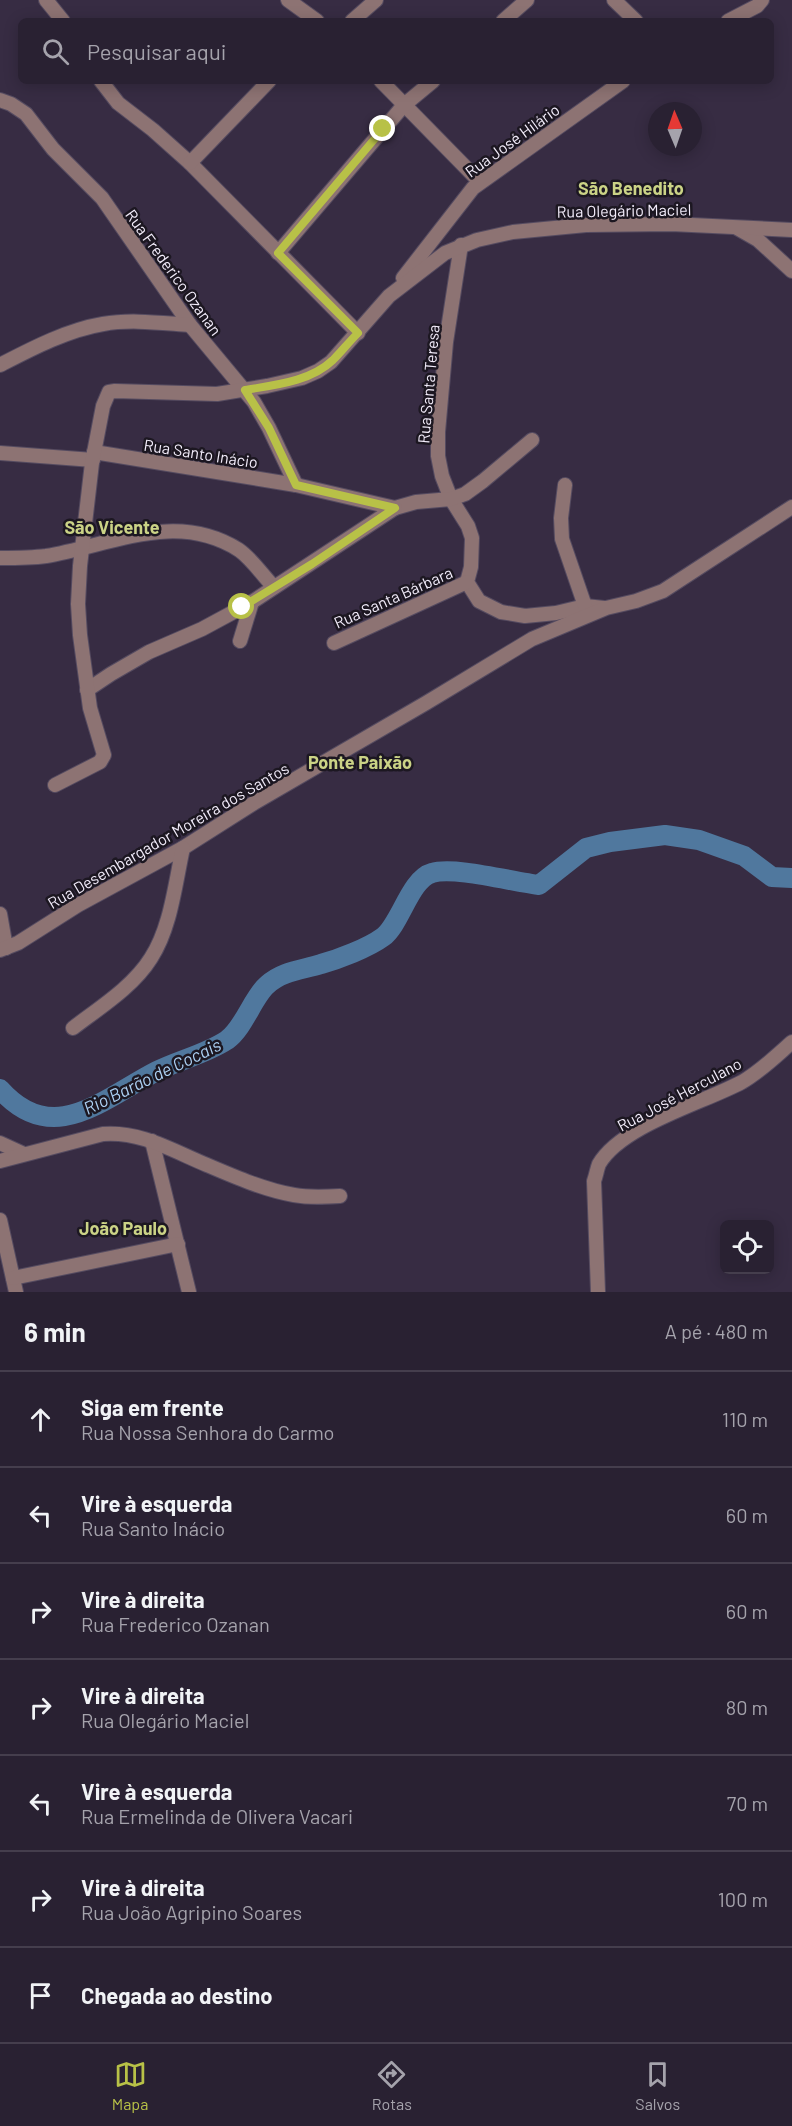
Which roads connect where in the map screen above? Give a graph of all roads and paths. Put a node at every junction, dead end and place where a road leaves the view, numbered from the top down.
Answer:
1 (46, 0) edge
2 (288, 0) edge
3 (376, 0) edge
4 (527, 0) edge
5 (614, 0) edge
6 (762, 0) edge
7 (61, 18) edge
8 (313, 18) edge
9 (355, 18) edge
10 (506, 18) edge
11 (633, 18) edge
12 (734, 18) edge
13 (103, 84) edge
14 (266, 84) edge
15 (384, 84) edge
16 (430, 84) edge
17 (619, 84) edge
18 (0, 100) edge
19 (404, 105) junction
20 (190, 163) junction
21 (480, 182) junction
22 (736, 227) junction
23 (792, 230) edge
24 (461, 245) junction
25 (278, 253) junction
26 (792, 272) edge
27 (389, 296) junction
28 (190, 325) junction
29 (358, 333) junction
30 (0, 365) edge
31 (245, 390) junction
32 (532, 440) dead end
33 (0, 453) edge
34 (93, 456) junction
35 (296, 485) junction
36 (565, 485) dead end
37 (451, 499) junction
38 (792, 507) edge
39 (395, 508) junction
40 (82, 548) junction
41 (0, 558) edge
42 (467, 582) junction
43 (274, 587) junction
44 (252, 602) junction
45 (585, 606) junction
46 (606, 608) junction
47 (240, 642) dead end
48 (334, 643) dead end
49 (87, 690) junction
50 (55, 785) dead end
51 (183, 848) junction
52 (0, 914) edge
53 (3, 949) edge
54 (73, 1029) dead end
55 (792, 1042) edge
56 (152, 1141) junction
57 (0, 1143) edge
58 (24, 1154) junction
59 (0, 1161) edge
60 (340, 1196) dead end
61 (0, 1220) edge
62 (178, 1244) junction
63 (597, 1271) junction
64 (14, 1285) edge
65 (189, 1292) edge
66 (598, 1292) edge
67 (608, 1292) edge

1 - 7 street
2 - 8 street
3 - 9 street
4 - 10 street
5 - 11 street
6 - 12 street
13 - 20 street
14 - 20 street
15 - 19 street
16 - 19 street
17 - 21 street, Rua José Hilário
18 - 28 street, Rua Frederico Ozanan
19 - 21 street
19 - 25 street
20 - 25 street
21 - 27 street, Rua José Hilário
22 - 23 street, Rua Olegário Maciel
22 - 24 street, Rua Olegário Maciel
22 - 26 street
24 - 27 street, Rua Olegário Maciel
24 - 37 street, Rua Santa Teresa
25 - 29 street
27 - 29 street, Rua Olegário Maciel
28 - 30 street
28 - 31 street, Rua Frederico Ozanan
29 - 31 street, Rua Olegário Maciel
31 - 34 street, Rua Olegário Maciel
31 - 35 street, Rua Frederico Ozanan
32 - 37 street, Rua Santo Inácio
33 - 34 street, Rua Santo Inácio
34 - 35 street, Rua Santo Inácio
34 - 40 street
35 - 39 street, Rua Santo Inácio
36 - 45 street
37 - 39 street, Rua Santo Inácio
37 - 42 street, Rua Santa Teresa
38 - 46 street, Rua Desembargador Moreira dos Santos
39 - 43 street
40 - 41 street
40 - 43 street
40 - 49 street
42 - 45 street
42 - 48 street, Rua Santa Bárbara
43 - 44 street
44 - 47 street
44 - 49 street
45 - 46 street
46 - 51 street, Rua Desembargador Moreira dos Santos
49 - 50 street
51 - 53 street, Rua Desembargador Moreira dos Santos
51 - 54 street
52 - 53 street
55 - 63 street, Rua José Herculano
56 - 58 street
56 - 60 street
56 - 62 street
57 - 58 street
58 - 59 street
61 - 64 street
62 - 64 street
62 - 65 street
63 - 66 street, Rua José Herculano
63 - 67 street

